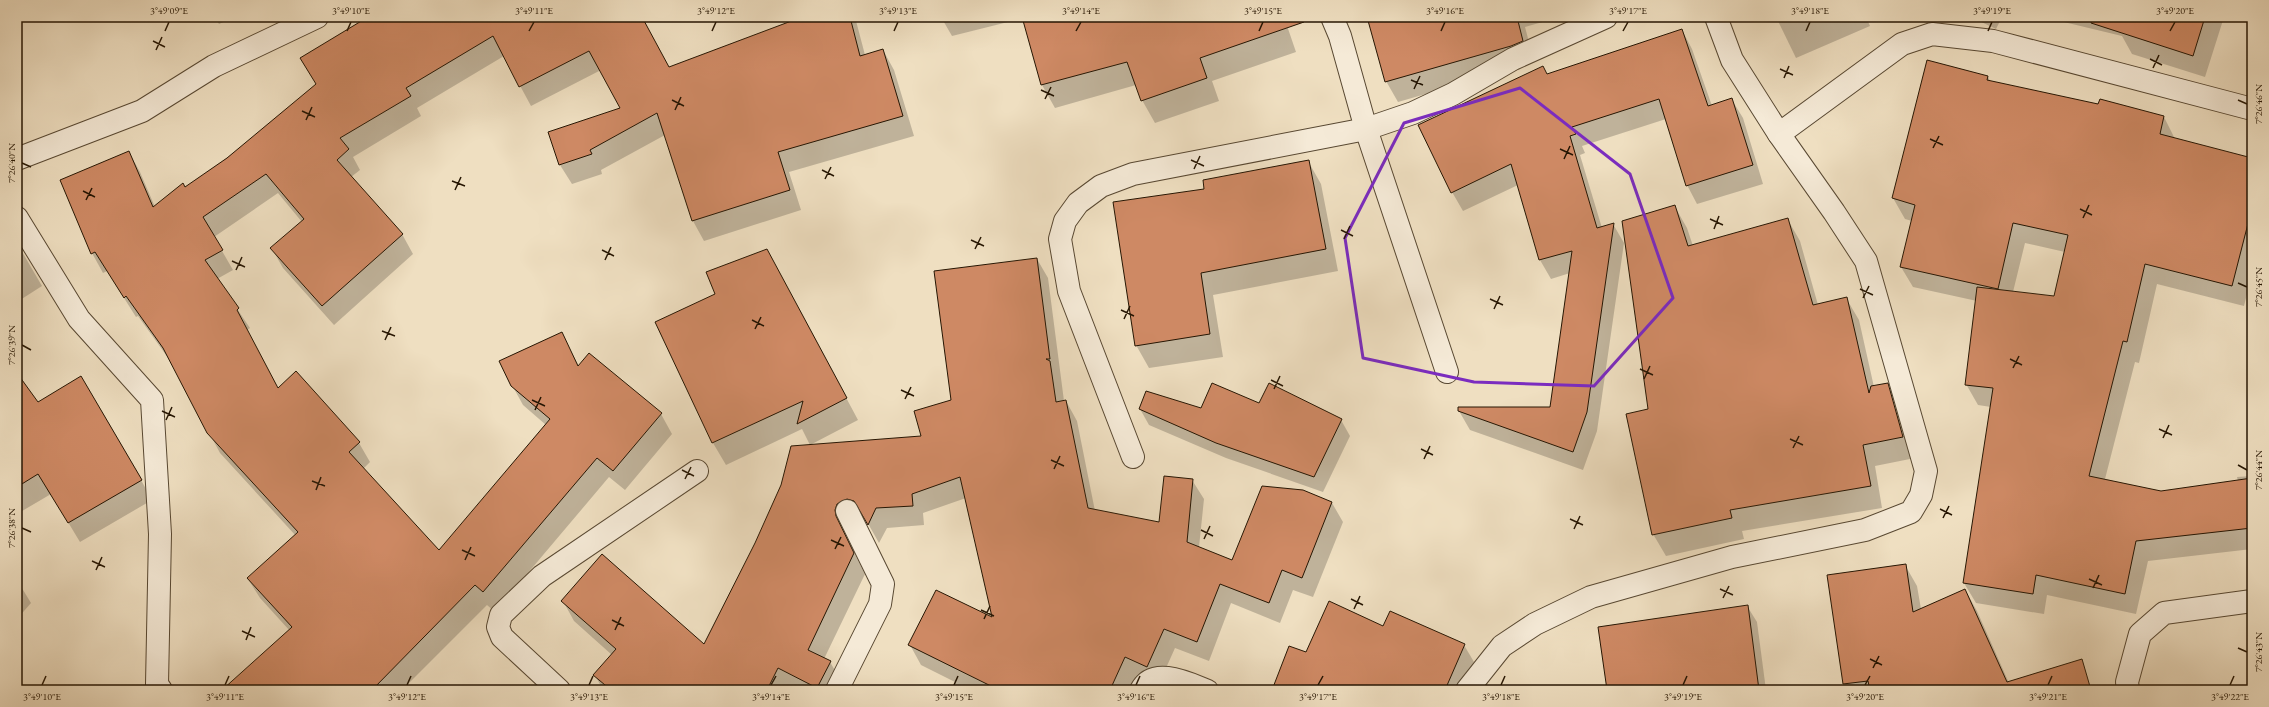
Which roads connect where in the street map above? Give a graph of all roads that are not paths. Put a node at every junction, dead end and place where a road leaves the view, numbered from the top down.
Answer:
1 (318, 17) edge
2 (1332, 17) edge
3 (1606, 17) edge
4 (1716, 17) edge
5 (2252, 109) edge
6 (1366, 129) junction
7 (1779, 134) junction
8 (17, 159) edge
9 (17, 218) edge
10 (1447, 372) dead end
11 (1133, 457) dead end
12 (698, 471) dead end
13 (847, 511) dead end
14 (2252, 601) edge
15 (161, 690) edge
16 (559, 690) edge
17 (838, 690) edge
18 (1140, 690) edge
19 (1208, 690) edge
20 (1467, 690) edge
21 (2128, 690) edge

1 - 8 street
2 - 6 street
3 - 6 street
4 - 7 street
5 - 7 street
6 - 10 street
6 - 11 street
7 - 20 street
9 - 15 street
12 - 16 street
13 - 17 street
14 - 21 street
18 - 19 lane

